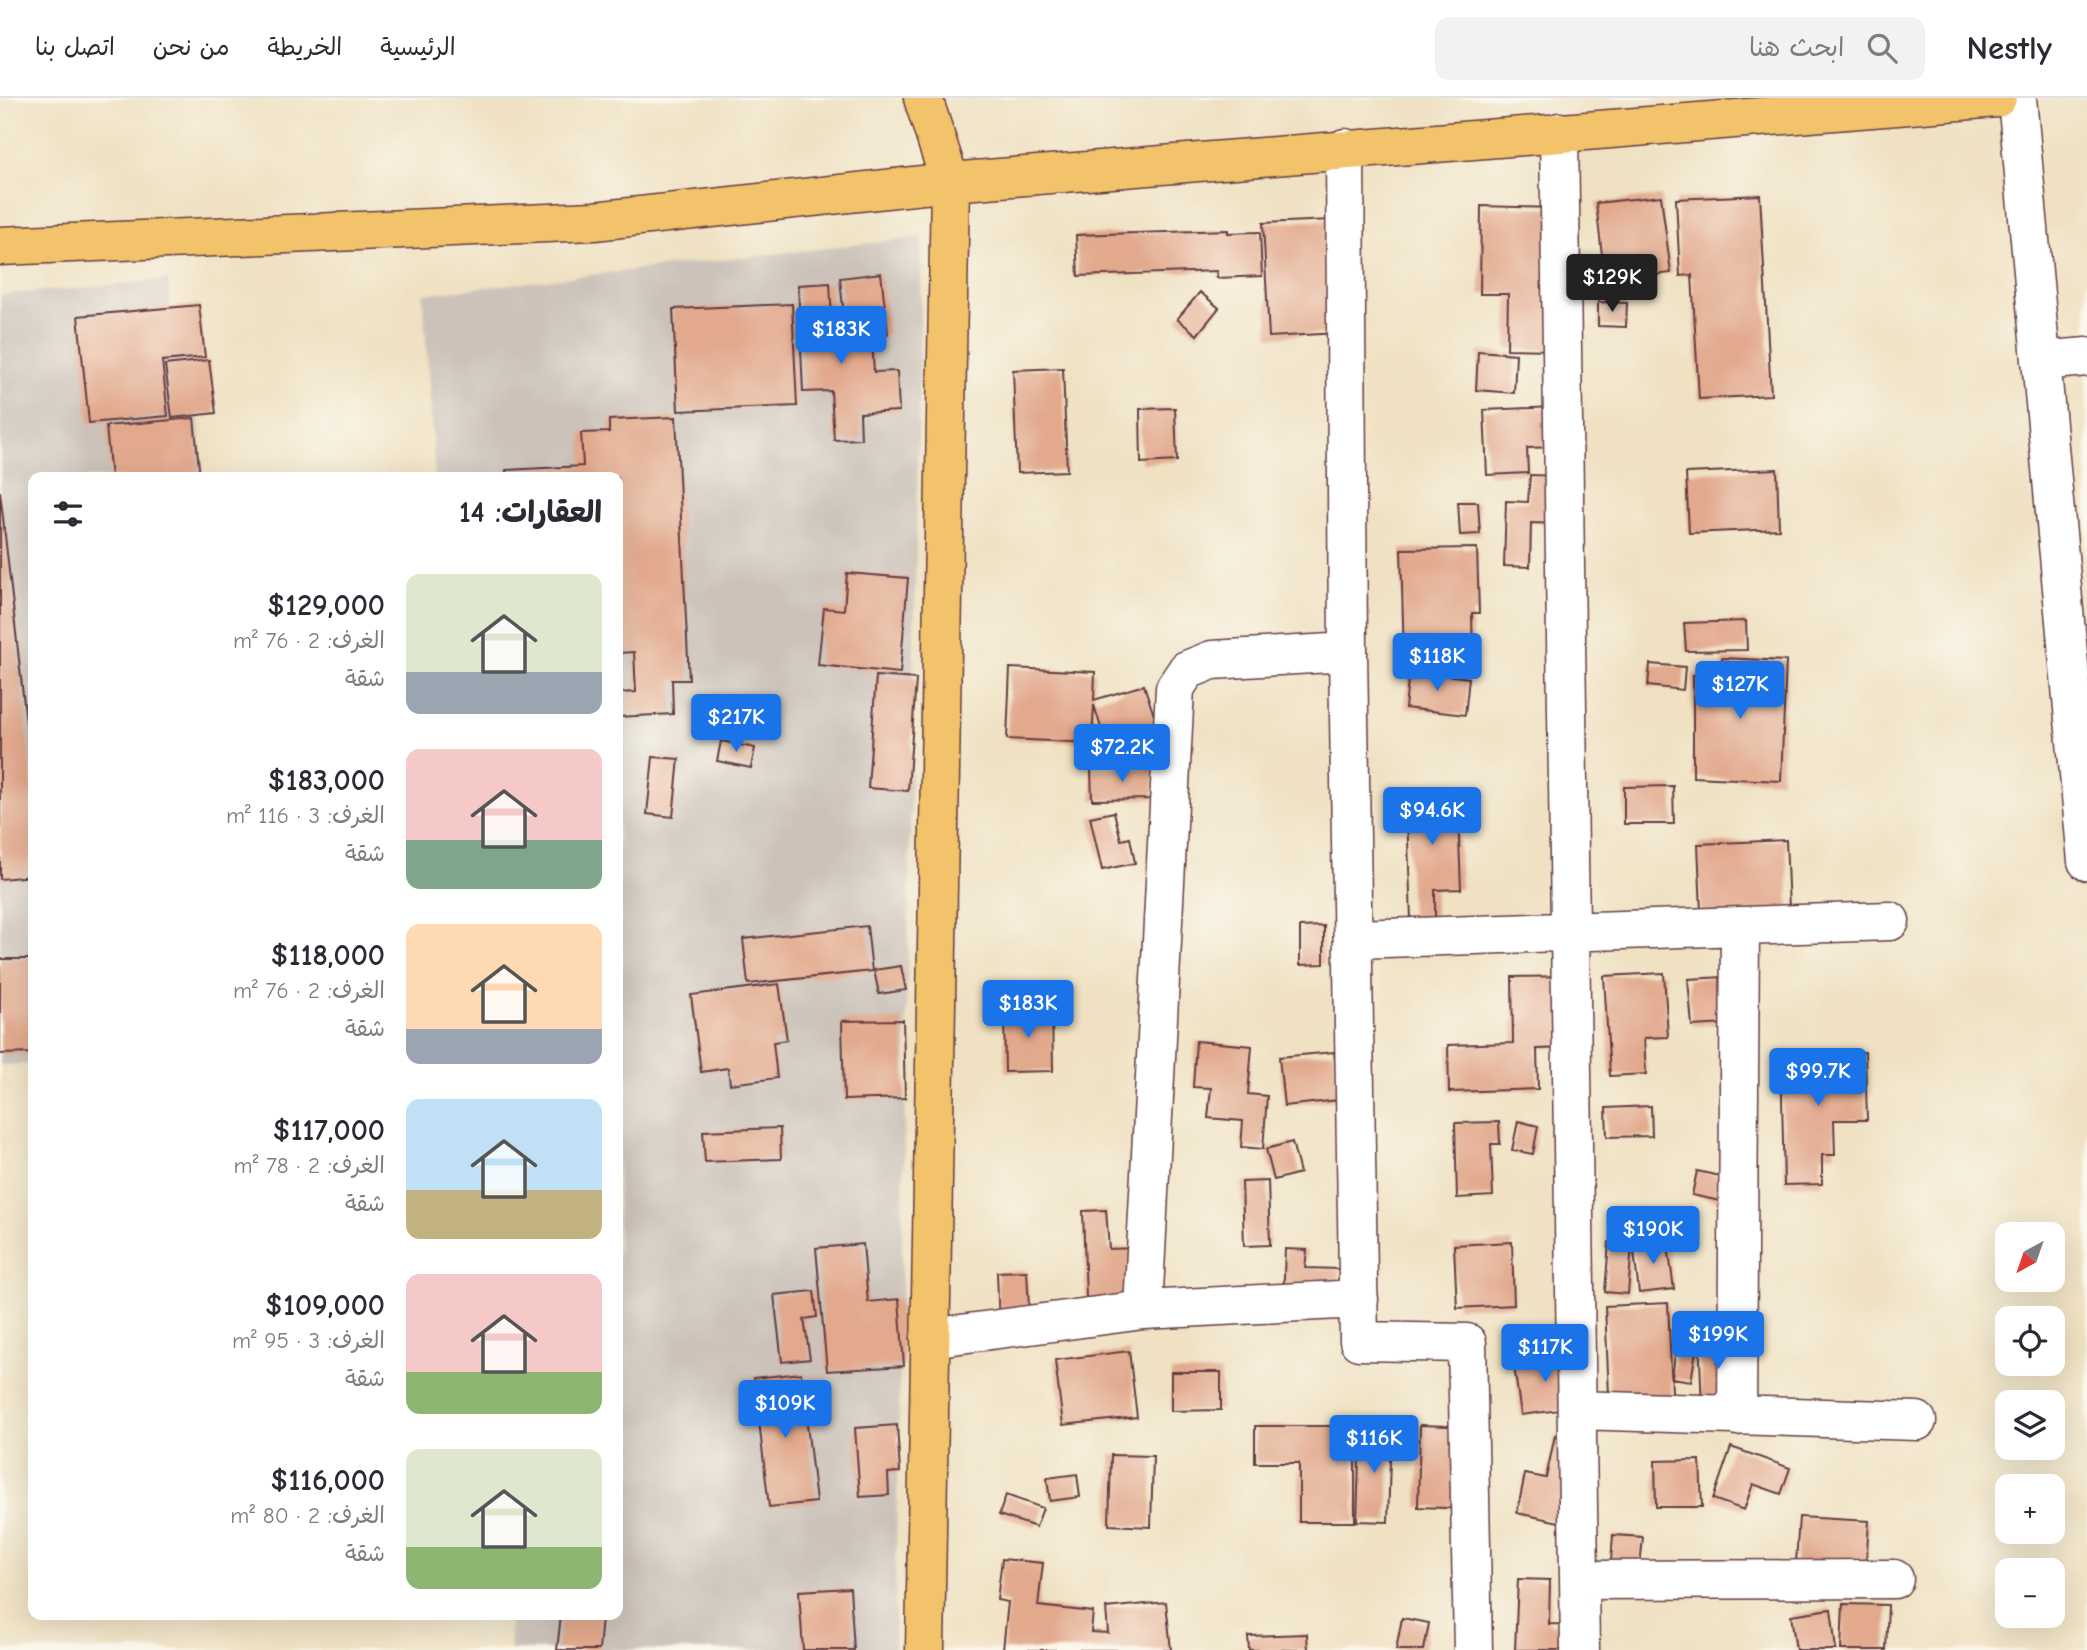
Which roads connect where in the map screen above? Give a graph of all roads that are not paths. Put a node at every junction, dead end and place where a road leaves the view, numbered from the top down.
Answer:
1 (923, 98) edge
2 (1997, 98) edge
3 (2017, 98) edge
4 (1559, 132) junction
5 (1346, 148) junction
6 (950, 182) junction
7 (0, 246) edge
8 (2087, 357) edge
9 (2041, 361) junction
10 (2075, 599) edge
11 (1348, 652) junction
12 (2086, 847) edge
13 (1890, 920) dead end
14 (1740, 926) junction
15 (1570, 933) junction
16 (1355, 939) junction
17 (1359, 1299) junction
18 (1143, 1310) junction
19 (930, 1338) junction
20 (1577, 1410) junction
21 (1737, 1416) junction
22 (1917, 1421) dead end
23 (1579, 1580) junction
24 (1894, 1580) dead end
25 (925, 1650) edge
26 (1473, 1650) edge
27 (1580, 1650) edge

1 - 6 main road
2 - 4 main road
3 - 9 street
4 - 5 main road
4 - 15 street
5 - 6 main road
5 - 11 street
6 - 7 main road
6 - 19 main road
8 - 9 street
9 - 10 street
10 - 12 street
11 - 16 street
11 - 18 street
13 - 14 street
14 - 15 street
14 - 21 street
15 - 16 street
15 - 20 street
16 - 17 street
17 - 18 street
17 - 26 street
18 - 19 street
19 - 25 main road
20 - 21 street
20 - 23 street
21 - 22 street
23 - 24 street
23 - 27 street

